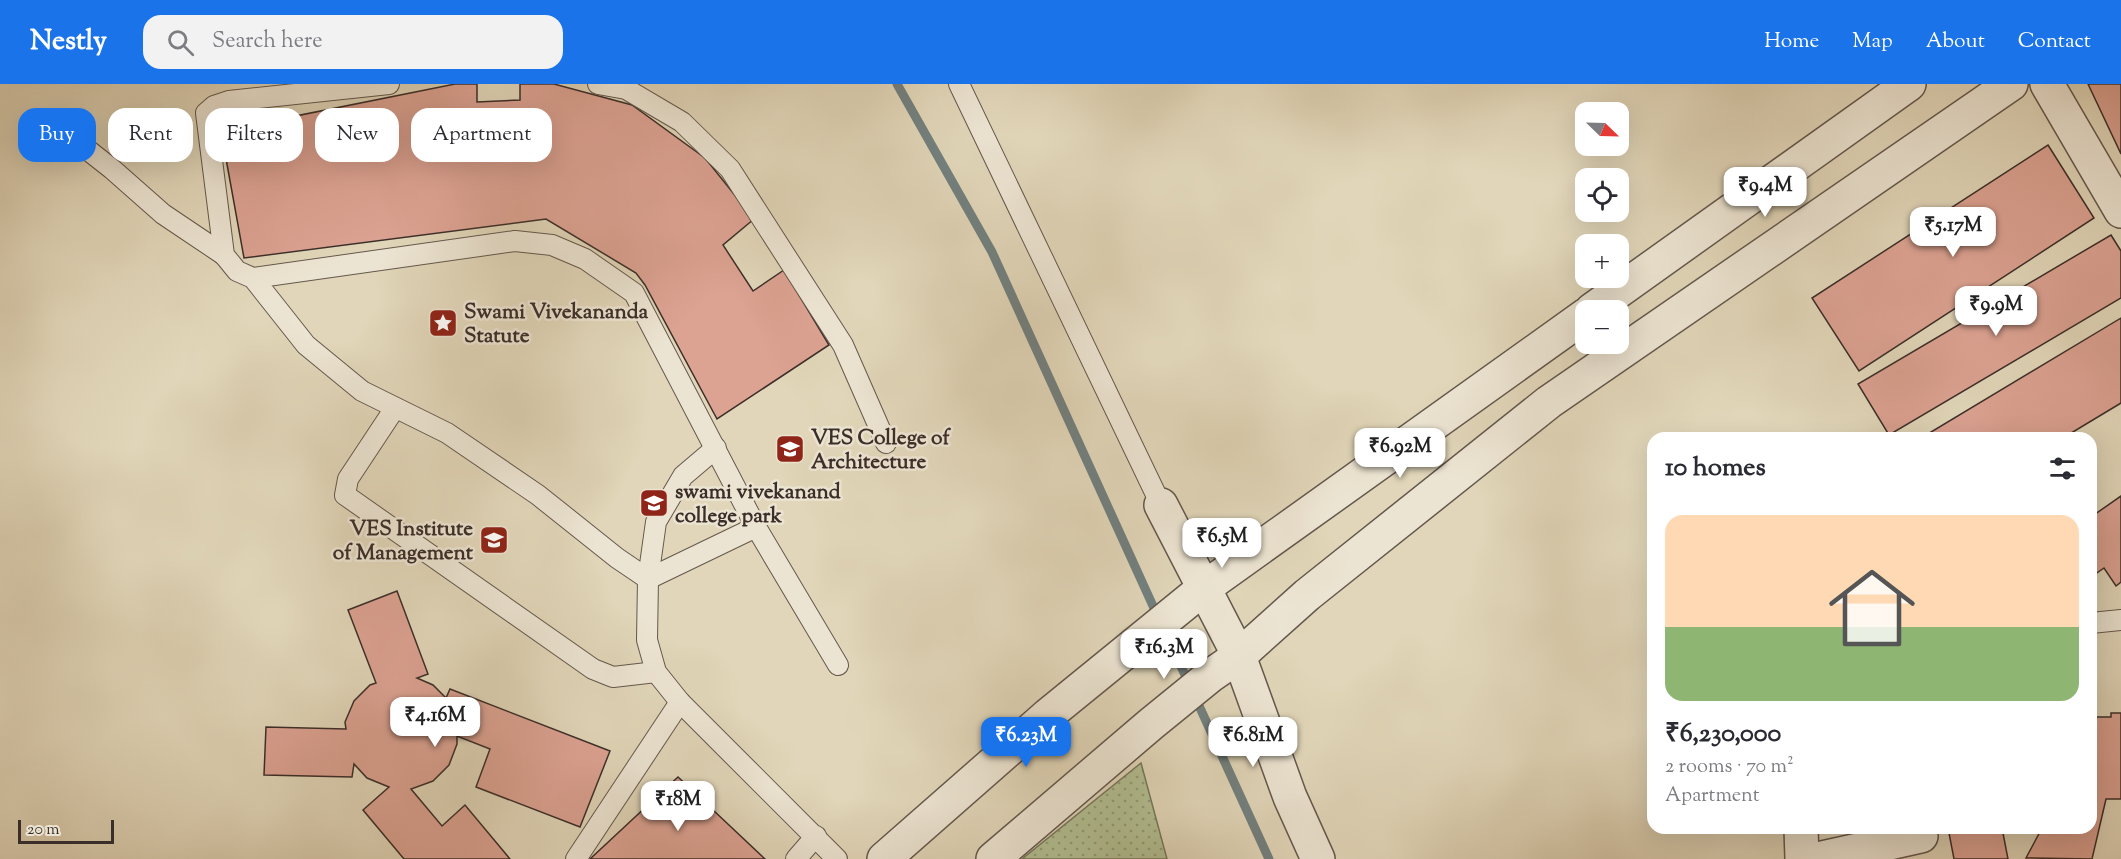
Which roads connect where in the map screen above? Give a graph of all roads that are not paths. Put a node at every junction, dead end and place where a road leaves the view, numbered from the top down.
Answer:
1 (389, 84) edge
2 (598, 84) edge
3 (959, 84) edge
4 (1909, 84) edge
5 (2012, 84) edge
6 (2048, 84) edge
7 (96, 156) edge
8 (2121, 211) edge
9 (224, 255) junction
10 (253, 278) junction
11 (1606, 300) edge
12 (1575, 323) edge
13 (395, 408) junction
14 (886, 443) dead end
15 (716, 448) junction
16 (1161, 505) joint
17 (756, 527) junction
18 (648, 579) junction
19 (1194, 596) junction
20 (2121, 620) edge
21 (2097, 622) edge
22 (1239, 656) junction
23 (838, 665) dead end
24 (656, 672) junction
25 (680, 702) junction
26 (1800, 834) edge
27 (816, 836) junction
28 (1921, 836) dead end
29 (576, 859) edge
30 (795, 859) edge
31 (837, 859) edge
32 (884, 859) edge
33 (993, 859) edge
34 (1318, 859) edge
35 (1802, 859) edge
36 (1817, 859) edge

1 - 9 lane
2 - 14 lane
3 - 16 lane
4 - 11 street
5 - 22 street
6 - 8 street
7 - 9 lane
9 - 10 lane
10 - 13 lane
10 - 15 lane
12 - 19 street
13 - 18 lane
13 - 24 lane
15 - 17 lane
15 - 18 lane
16 - 19 street
17 - 18 lane
17 - 23 lane
18 - 24 lane
19 - 22 street
19 - 32 street
20 - 21 lane
22 - 33 street
22 - 34 street
24 - 25 lane
25 - 27 lane
25 - 29 lane
26 - 35 street
27 - 30 lane
27 - 31 lane
28 - 36 street

